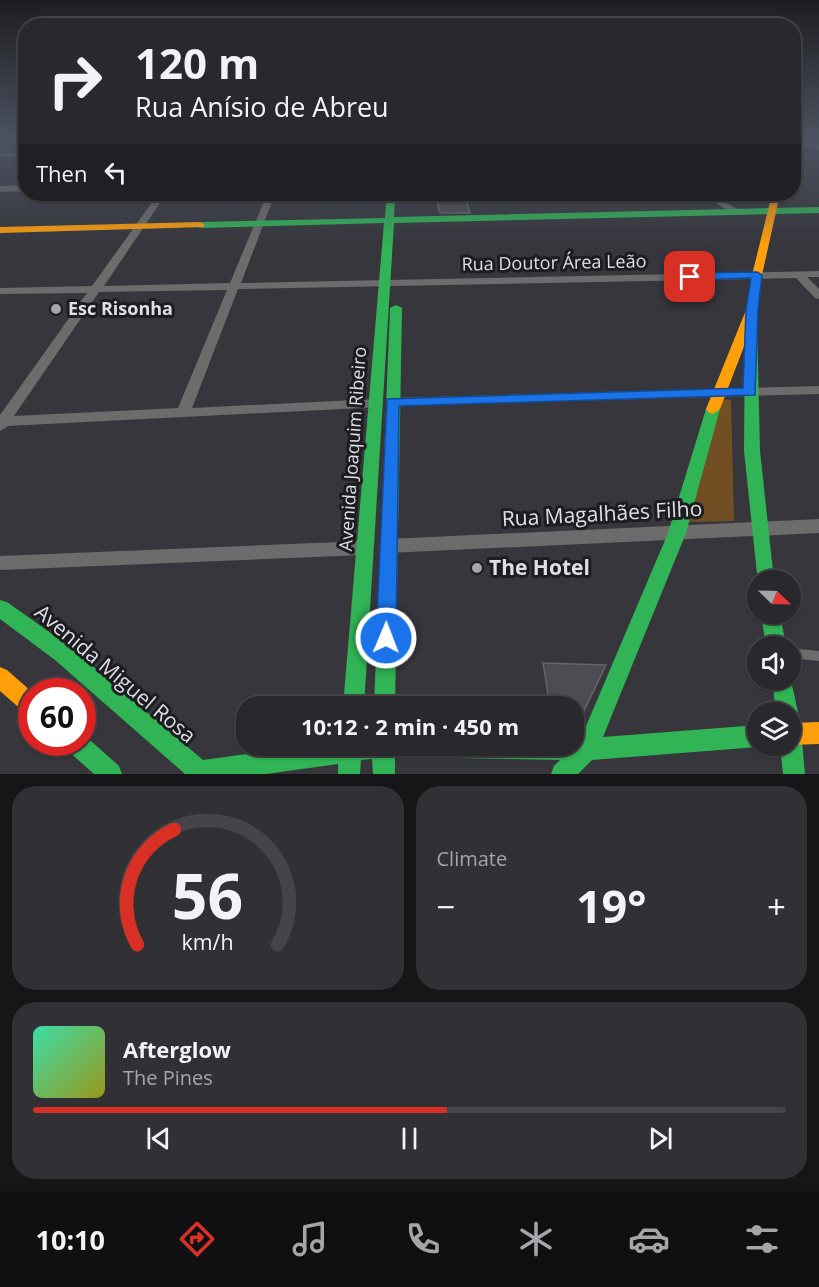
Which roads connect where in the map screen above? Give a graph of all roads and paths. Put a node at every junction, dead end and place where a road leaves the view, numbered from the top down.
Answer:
1 (18, 188) edge
2 (0, 189) edge
3 (157, 201) edge
4 (268, 201) edge
5 (392, 201) edge
6 (400, 201) edge
7 (702, 201) edge
8 (717, 201) edge
9 (774, 201) edge
10 (819, 210) edge
11 (772, 212) junction
12 (740, 213) junction
13 (699, 214) junction
14 (394, 221) junction
15 (258, 224) junction
16 (139, 227) junction
17 (0, 230) edge
18 (819, 274) edge
19 (757, 275) junction
20 (799, 275) junction
21 (390, 281) junction
22 (234, 285) junction
23 (98, 288) junction
24 (0, 291) edge
25 (819, 296) edge
26 (752, 310) junction
27 (819, 390) edge
28 (750, 392) junction
29 (718, 393) junction
30 (392, 402) junction
31 (375, 404) junction
32 (184, 411) junction
33 (3, 423) edge
34 (819, 526) edge
35 (757, 528) junction
36 (677, 533) junction
37 (388, 546) junction
38 (363, 548) junction
39 (0, 563) edge
40 (763, 570) edge
41 (0, 608) edge
42 (801, 655) edge
43 (819, 657) edge
44 (0, 677) edge
45 (18, 693) edge
46 (354, 696) edge
47 (384, 696) edge
48 (801, 733) edge
49 (819, 733) edge
50 (747, 737) edge
51 (584, 749) edge
52 (587, 749) junction
53 (91, 756) edge
54 (302, 756) edge
55 (350, 756) edge
56 (383, 756) edge
57 (793, 756) edge
58 (201, 773) edge
59 (111, 774) edge
60 (349, 774) edge
61 (384, 774) edge
62 (561, 774) edge
63 (794, 774) edge

1 - 2 street
3 - 16 street
4 - 15 street
5 - 14 main road, Avenida Joaquim Ribeiro
6 - 14 main road, Avenida Joaquim Ribeiro
7 - 13 street
8 - 12 street
9 - 11 main road
10 - 11 main road
11 - 12 main road
11 - 19 main road
12 - 13 main road
13 - 14 main road
14 - 15 main road
14 - 21 main road, Avenida Joaquim Ribeiro
15 - 16 main road
15 - 22 street
16 - 17 main road
16 - 23 street
18 - 20 street, Rua Doutor Área Leão
19 - 20 street, Rua Doutor Área Leão
19 - 21 street, Rua Doutor Área Leão
19 - 26 main road
20 - 25 street
21 - 22 street, Rua Doutor Área Leão
21 - 30 main road, Avenida Joaquim Ribeiro
21 - 31 main road, Avenida Joaquim Ribeiro
22 - 23 street, Rua Doutor Área Leão
22 - 32 street
23 - 24 street, Rua Doutor Área Leão
23 - 33 street
26 - 28 main road
26 - 29 main road
27 - 28 street
28 - 29 street
28 - 35 main road
29 - 30 street
29 - 36 main road
30 - 37 main road, Avenida Joaquim Ribeiro
31 - 32 street
31 - 38 main road, Avenida Joaquim Ribeiro
32 - 33 street
34 - 35 street, Rua Magalhães Filho
35 - 36 street, Rua Magalhães Filho
35 - 40 main road
36 - 37 street, Rua Magalhães Filho
36 - 52 main road
37 - 47 main road, Avenida Joaquim Ribeiro
38 - 39 street
38 - 46 main road, Avenida Joaquim Ribeiro
41 - 58 main road, Avenida Miguel Rosa
42 - 43 lane
44 - 45 main road
48 - 49 main road
50 - 52 main road
51 - 52 main road
52 - 62 main road
53 - 59 main road
54 - 58 main road
55 - 60 main road
56 - 61 main road
57 - 63 main road

